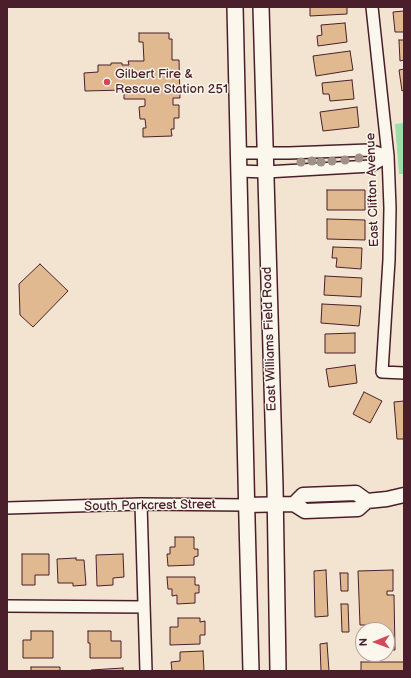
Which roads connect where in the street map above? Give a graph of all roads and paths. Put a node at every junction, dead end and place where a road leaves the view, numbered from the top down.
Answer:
1 (235, 7) edge
2 (261, 7) edge
3 (372, 7) edge
4 (238, 153) junction
5 (265, 153) junction
6 (388, 156) junction
7 (239, 171) junction
8 (266, 172) junction
9 (404, 372) edge
10 (404, 495) edge
11 (141, 504) junction
12 (275, 504) junction
13 (246, 505) junction
14 (7, 508) edge
15 (7, 606) edge
16 (144, 606) junction
17 (146, 671) edge
18 (252, 671) edge
19 (278, 671) edge

1 - 4 main road, East Williams Field Road
2 - 5 main road, East Williams Field Road
3 - 6 street, East Clifton Avenue
4 - 5 street
4 - 7 main road, East Williams Field Road
5 - 6 street
5 - 8 main road, East Williams Field Road
6 - 8 street
6 - 9 street, East Clifton Avenue
7 - 8 street
7 - 13 main road, East Williams Field Road
8 - 12 main road, East Williams Field Road
10 - 12 street, South Parkcrest Street
11 - 13 street, South Parkcrest Street
11 - 14 street, South Parkcrest Street
11 - 16 street
12 - 13 street, South Parkcrest Street
12 - 19 main road, East Williams Field Road
13 - 18 main road, East Williams Field Road
15 - 16 street
16 - 17 street

